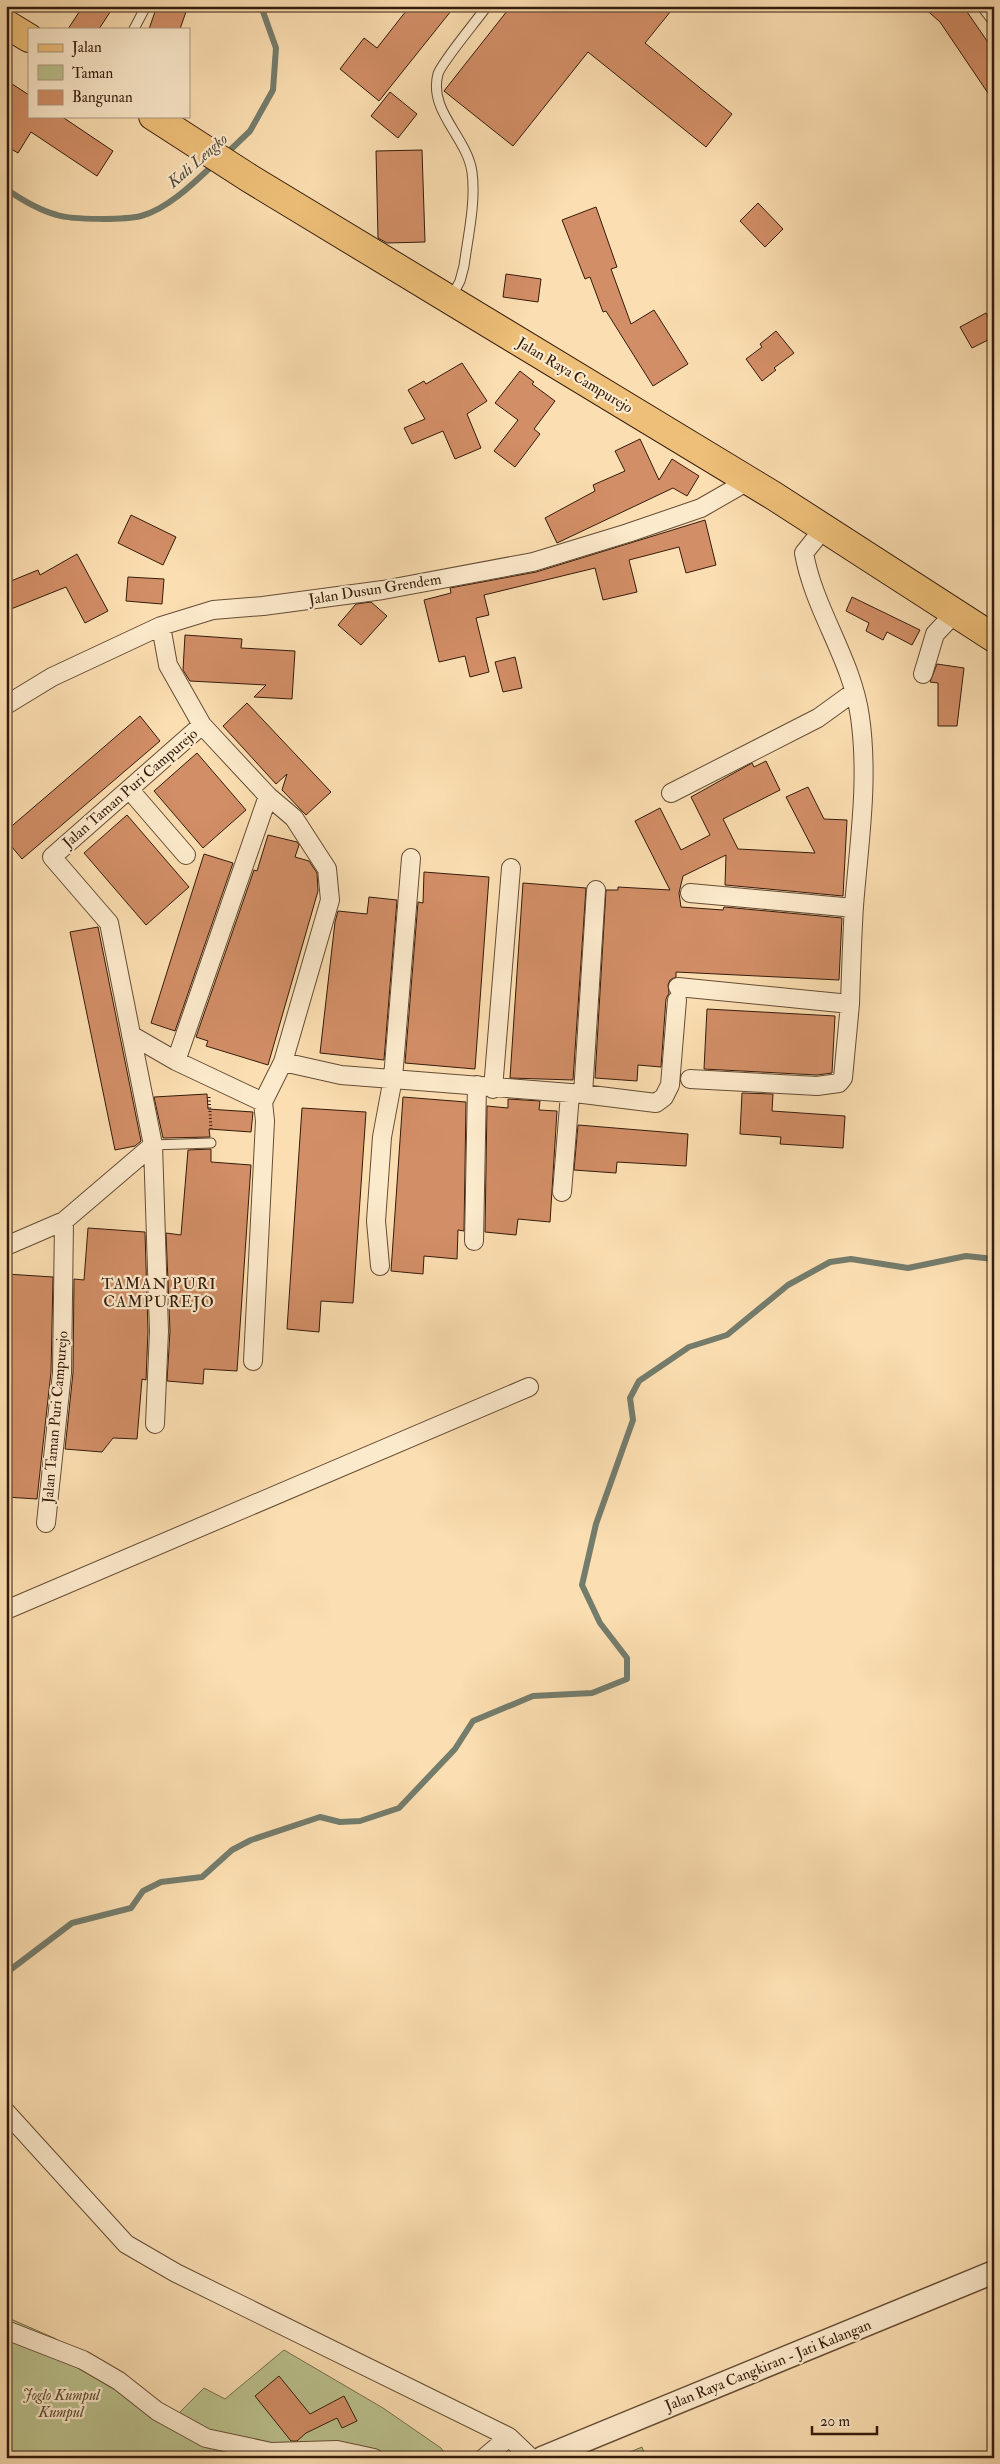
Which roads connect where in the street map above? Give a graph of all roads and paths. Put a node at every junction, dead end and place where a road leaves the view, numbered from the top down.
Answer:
1 (146, 6) edge
2 (487, 6) edge
3 (987, 6) edge
4 (994, 15) edge
5 (6, 24) edge
6 (135, 28) edge
7 (28, 37) edge
8 (156, 118) edge
9 (450, 299) junction
10 (748, 481) junction
11 (824, 528) junction
12 (955, 613) junction
13 (161, 626) junction
14 (994, 638) edge
15 (923, 674) dead end
16 (854, 692) junction
17 (6, 705) edge
18 (202, 725) junction
19 (129, 789) junction
20 (671, 793) dead end
21 (268, 796) junction
22 (186, 855) dead end
23 (411, 858) dead end
24 (510, 868) dead end
25 (596, 890) dead end
26 (690, 894) dead end
27 (854, 908) junction
28 (850, 1004) junction
29 (131, 1035) junction
30 (176, 1062) junction
31 (282, 1062) junction
32 (209, 1077) junction
33 (393, 1078) junction
34 (690, 1078) dead end
35 (485, 1087) junction
36 (577, 1094) junction
37 (263, 1102) junction
38 (211, 1143) joint
39 (153, 1145) junction
40 (562, 1192) dead end
41 (64, 1221) junction
42 (474, 1241) dead end
43 (6, 1246) edge
44 (380, 1266) dead end
45 (253, 1360) dead end
46 (529, 1387) dead end
47 (155, 1424) dead end
48 (46, 1523) dead end
49 (6, 1610) edge
50 (6, 2112) edge
51 (994, 2272) edge
52 (6, 2330) edge
53 (510, 2437) junction
54 (374, 2458) edge
55 (484, 2458) edge
56 (530, 2458) edge
57 (542, 2458) edge

1 - 6 lane
2 - 9 lane
3 - 4 street
5 - 7 main road
8 - 9 main road, Jalan Raya Campurejo
9 - 10 main road, Jalan Raya Campurejo
10 - 11 main road, Jalan Raya Campurejo
10 - 13 street, Jalan Dusun Grendem
11 - 12 main road, Jalan Raya Campurejo
11 - 16 street
12 - 14 main road, Jalan Raya Campurejo
12 - 15 street
13 - 17 street, Jalan Dusun Grendem
13 - 18 street, Jalan Taman Puri Campurejo
16 - 20 street
16 - 27 street
18 - 19 street, Jalan Taman Puri Campurejo
18 - 21 street, Jalan Taman Puri Campurejo
19 - 22 street
19 - 29 street, Jalan Taman Puri Campurejo
21 - 30 street
21 - 31 street, Jalan Taman Puri Campurejo
23 - 33 street
24 - 35 street
25 - 36 street
26 - 27 street
27 - 28 street
28 - 34 street
28 - 36 street
29 - 30 street
29 - 39 street, Jalan Taman Puri Campurejo
30 - 32 street
31 - 33 street
31 - 37 street, Jalan Taman Puri Campurejo
32 - 37 street
32 - 38 path
33 - 35 street
33 - 44 street
35 - 36 street
35 - 42 street
36 - 40 street
37 - 45 street, Jalan Taman Puri Campurejo
38 - 39 lane
39 - 41 street
39 - 47 street, Jalan Taman Puri Campurejo
41 - 43 street
41 - 48 street, Jalan Taman Puri Campurejo
46 - 49 street
50 - 53 street
51 - 57 street, Jalan Raya Cangkiran - Jati Kalangan
52 - 54 street
53 - 55 street
53 - 56 street

